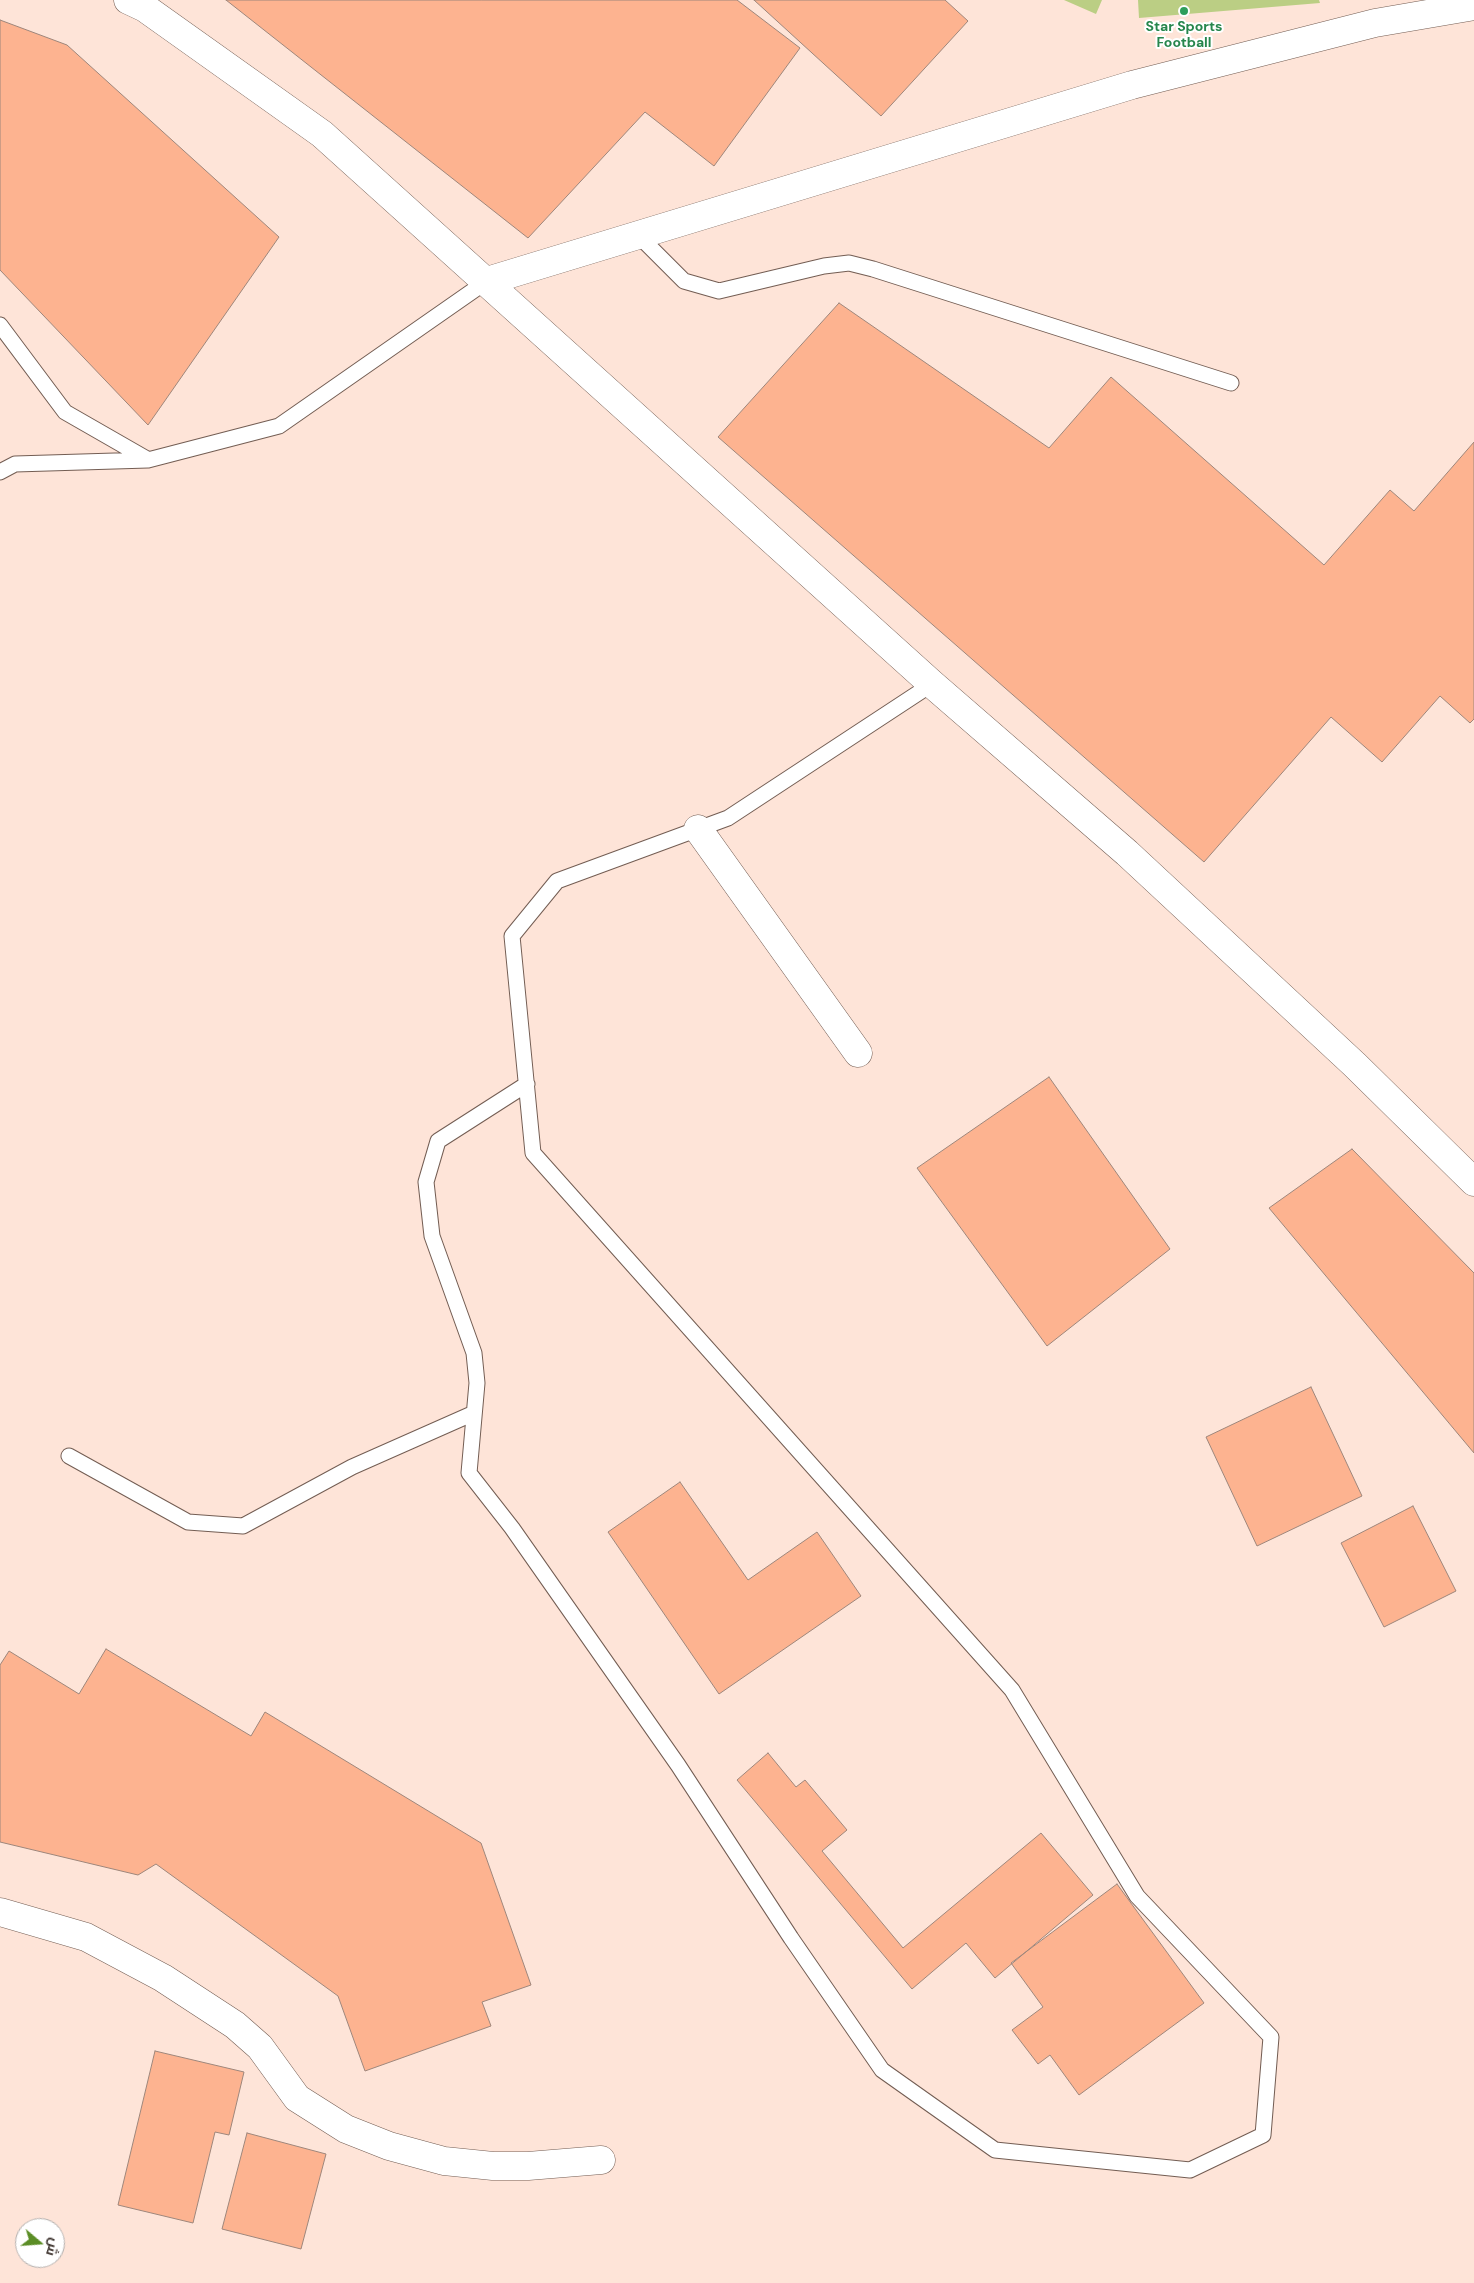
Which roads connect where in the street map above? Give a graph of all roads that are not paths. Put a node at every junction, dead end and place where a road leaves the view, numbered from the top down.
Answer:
1 (128, 0) edge
2 (1474, 6) edge
3 (637, 234) junction
4 (487, 281) junction
5 (0, 325) edge
6 (1231, 383) dead end
7 (148, 460) junction
8 (0, 472) edge
9 (932, 684) junction
10 (698, 829) junction
11 (858, 1053) dead end
12 (526, 1084) junction
13 (1474, 1182) edge
14 (474, 1413) junction
15 (69, 1456) dead end
16 (0, 1912) edge
17 (601, 2160) dead end

1 - 4 street
2 - 3 street
3 - 4 street
3 - 6 lane
4 - 7 lane
4 - 9 street
5 - 7 lane
7 - 8 lane
9 - 10 lane
9 - 13 street
10 - 11 street
10 - 12 lane
12 - 14 lane
12 - 14 lane
14 - 15 lane
16 - 17 street

